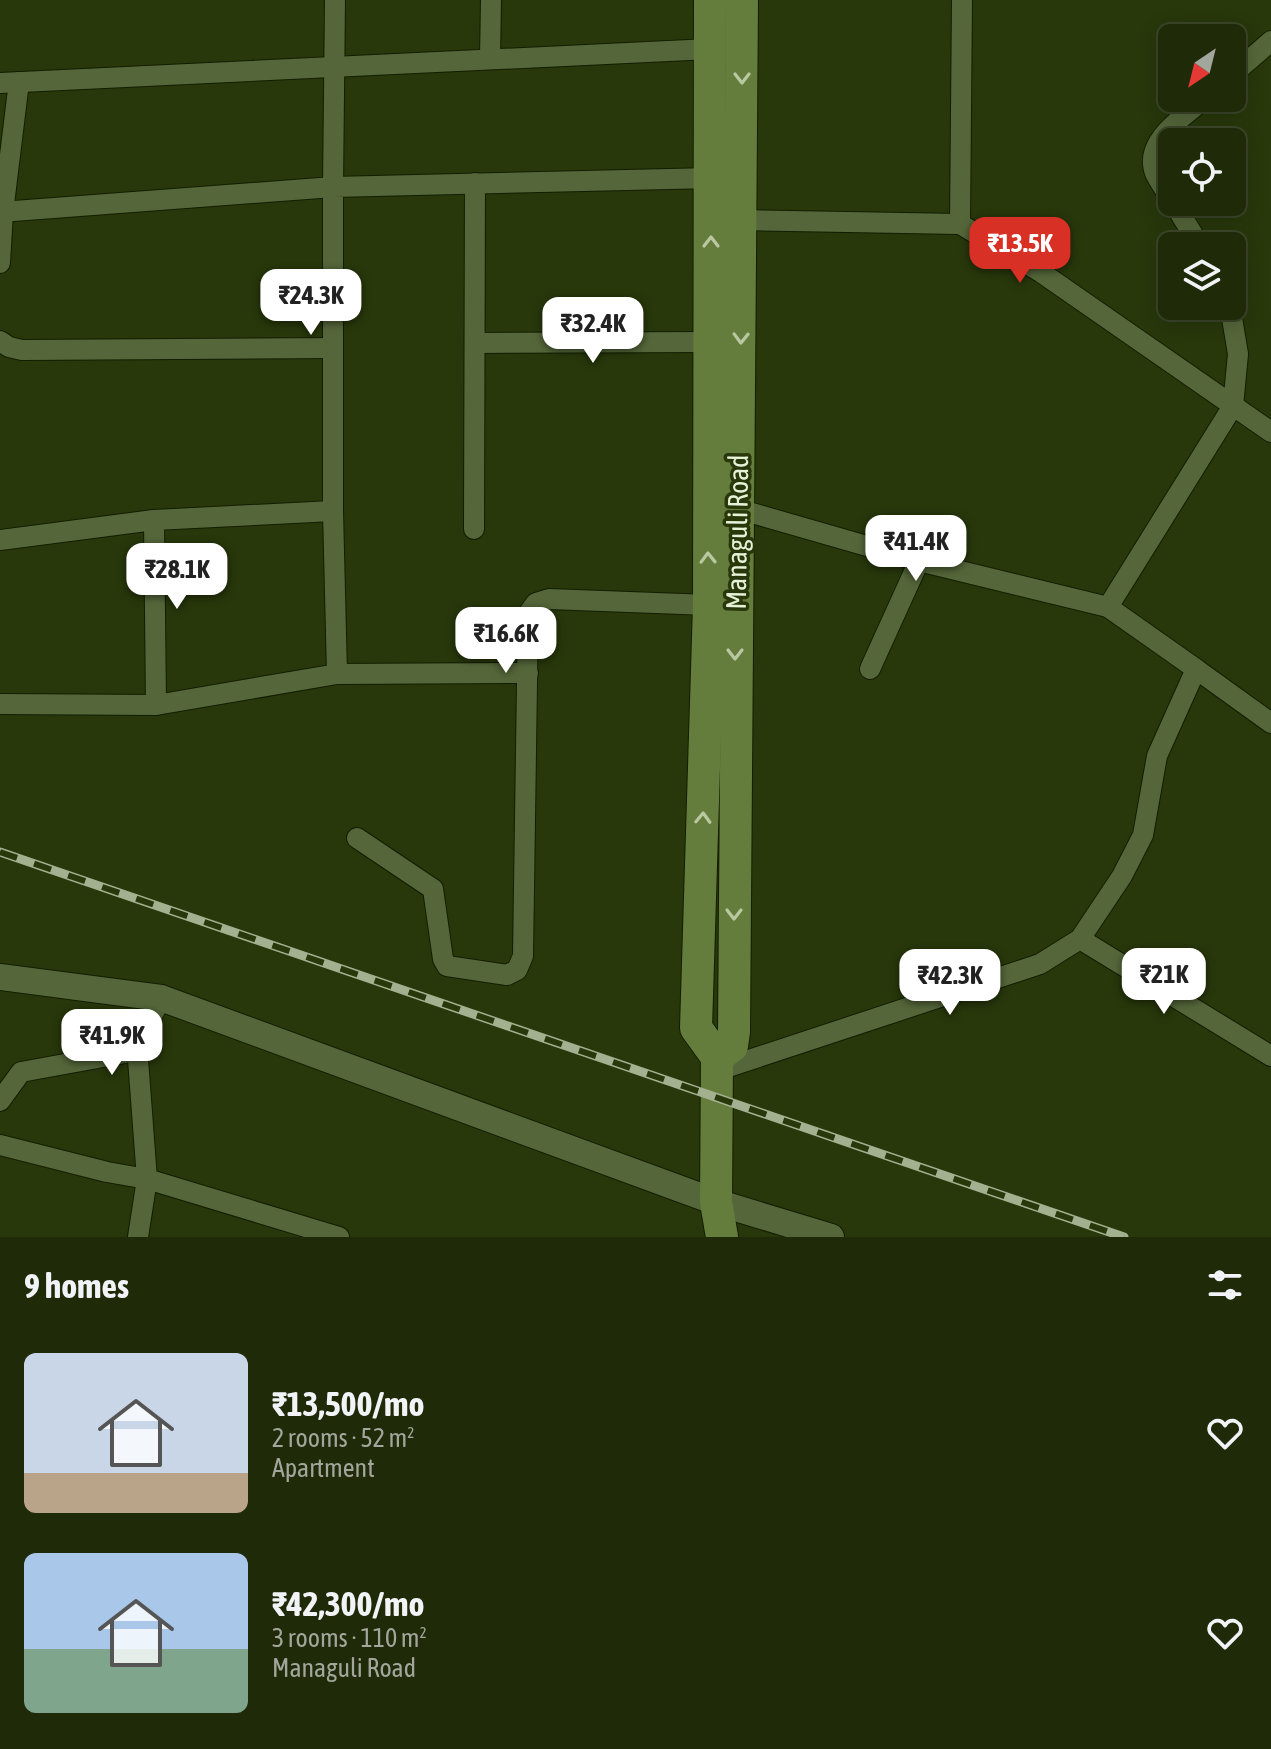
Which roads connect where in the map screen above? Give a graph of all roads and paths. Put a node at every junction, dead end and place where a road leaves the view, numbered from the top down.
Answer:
1 (335, 0) edge
2 (491, 0) edge
3 (710, 0) edge
4 (742, 0) edge
5 (962, 0) edge
6 (1271, 41) edge
7 (710, 49) junction
8 (490, 59) junction
9 (1246, 63) edge
10 (335, 66) junction
11 (10, 83) edge
12 (1190, 112) edge
13 (1174, 128) edge
14 (1158, 143) edge
15 (712, 178) junction
16 (1158, 178) edge
17 (475, 183) junction
18 (333, 187) junction
19 (1, 212) edge
20 (741, 220) junction
21 (960, 224) junction
22 (0, 263) edge
23 (1232, 320) edge
24 (0, 341) edge
25 (711, 342) junction
26 (475, 343) junction
27 (333, 348) junction
28 (1233, 406) junction
29 (1271, 432) edge
30 (738, 509) junction
31 (333, 511) junction
32 (154, 520) junction
33 (474, 529) dead end
34 (0, 540) edge
35 (919, 561) junction
36 (709, 605) junction
37 (1108, 607) junction
38 (870, 669) dead end
39 (1196, 669) junction
40 (528, 673) junction
41 (337, 674) junction
42 (0, 704) edge
43 (156, 705) junction
44 (1271, 723) edge
45 (357, 838) dead end
46 (1080, 939) junction
47 (0, 977) edge
48 (161, 998) junction
49 (137, 1046) junction
50 (1271, 1056) edge
51 (717, 1064) junction
52 (0, 1101) edge
53 (0, 1145) edge
54 (147, 1179) junction
55 (716, 1202) junction
56 (138, 1237) edge
57 (339, 1237) edge
58 (722, 1237) edge
59 (831, 1237) edge

1 - 10 street
2 - 8 street
3 - 7 main road, Managuli Road
4 -> 20 main road, Managuli Road
5 - 21 street
6 - 9 street
7 - 8 street
7 - 15 main road, Managuli Road
8 - 10 street
10 - 11 street
10 - 18 street
11 - 19 street
12 - 13 street
14 - 16 street
15 - 17 street
25 -> 15 main road, Managuli Road
17 - 18 street
17 - 26 street
18 - 19 street
18 - 27 street
19 - 22 street
20 - 21 street
20 -> 30 main road, Managuli Road
21 - 28 street
23 - 28 street
24 - 27 street
25 - 26 street
36 -> 25 main road, Managuli Road
26 - 33 street
27 - 31 street
28 - 29 street
28 - 37 street
30 - 35 street
30 -> 51 main road, Managuli Road
31 - 32 street
31 - 41 street
32 - 34 street
32 - 43 street
35 - 37 street
35 - 38 street
36 - 40 street
51 -> 36 main road, Managuli Road
37 - 39 street
39 - 44 street
39 - 46 street
40 - 41 street
40 - 45 street
41 - 43 street
42 - 43 street
46 - 50 street
46 - 51 street
47 - 48 street
48 - 49 street
48 - 55 street
49 - 52 street
49 - 54 street
51 - 55 main road, Managuli Road
53 - 54 street
54 - 56 street
54 - 57 street
55 - 58 main road, Managuli Road
55 - 59 street

